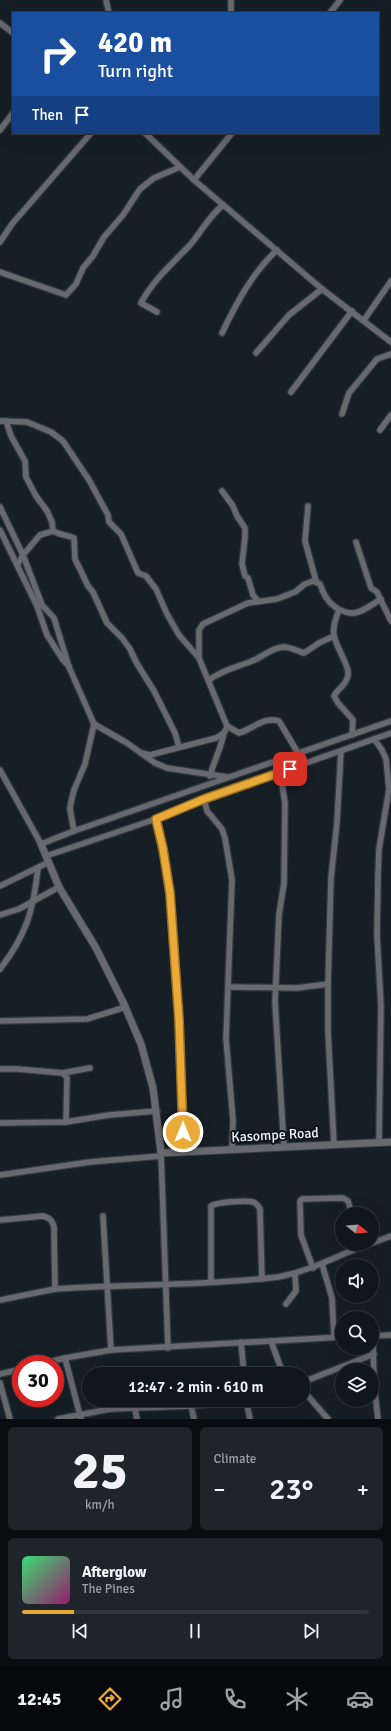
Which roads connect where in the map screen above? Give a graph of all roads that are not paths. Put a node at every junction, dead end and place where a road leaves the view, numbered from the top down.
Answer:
1 (106, 0) edge
2 (230, 0) edge
3 (340, 0) edge
4 (109, 12) edge
5 (231, 12) edge
6 (331, 12) edge
7 (0, 23) edge
8 (12, 32) edge
9 (12, 114) edge
10 (0, 130) edge
11 (90, 134) edge
12 (146, 134) edge
13 (231, 134) edge
14 (180, 167) junction
15 (194, 180) junction
16 (223, 205) junction
17 (0, 242) edge
18 (277, 250) junction
19 (0, 272) edge
20 (391, 281) edge
21 (322, 289) junction
22 (352, 311) junction
23 (157, 312) dead end
24 (364, 320) junction
25 (222, 333) dead end
26 (391, 342) edge
27 (256, 353) dead end
28 (391, 354) edge
29 (291, 392) dead end
30 (342, 414) dead end
31 (391, 415) edge
32 (3, 421) edge
33 (380, 430) dead end
34 (222, 491) dead end
35 (0, 506) edge
36 (308, 506) dead end
37 (0, 530) edge
38 (53, 531) junction
39 (356, 542) dead end
40 (23, 555) junction
41 (18, 564) junction
42 (316, 581) junction
43 (380, 599) junction
44 (258, 601) junction
45 (339, 610) junction
46 (391, 622) edge
47 (334, 636) junction
48 (199, 658) junction
49 (70, 667) junction
50 (208, 680) junction
51 (391, 721) edge
52 (94, 724) junction
53 (227, 726) junction
54 (224, 733) junction
55 (391, 733) edge
56 (352, 735) junction
57 (374, 739) junction
58 (179, 747) junction
59 (341, 751) junction
60 (141, 753) junction
61 (298, 753) junction
62 (0, 770) edge
63 (278, 773) junction
64 (210, 776) junction
65 (229, 777) junction
66 (204, 799) junction
67 (156, 819) junction
68 (74, 831) junction
69 (41, 844) junction
70 (47, 859) junction
71 (38, 868) junction
72 (0, 886) edge
73 (60, 887) junction
74 (34, 901) junction
75 (0, 915) edge
76 (0, 969) edge
77 (328, 984) junction
78 (229, 986) junction
79 (275, 988) junction
80 (126, 1007) junction
81 (0, 1020) edge
82 (90, 1068) dead end
83 (0, 1069) edge
84 (63, 1073) junction
85 (157, 1111) junction
86 (66, 1122) junction
87 (0, 1123) edge
88 (391, 1142) edge
89 (379, 1143) junction
90 (334, 1145) junction
91 (284, 1147) junction
92 (232, 1150) junction
93 (183, 1152) junction
94 (161, 1154) junction
95 (0, 1174) edge
96 (350, 1207) edge
97 (103, 1216) dead end
98 (0, 1220) edge
99 (391, 1236) edge
100 (379, 1241) edge
101 (349, 1251) edge
102 (322, 1264) junction
103 (313, 1268) junction
104 (295, 1274) junction
105 (262, 1278) junction
106 (211, 1281) junction
107 (165, 1284) junction
108 (106, 1285) junction
109 (55, 1289) junction
110 (0, 1300) edge
111 (286, 1304) dead end
112 (391, 1335) edge
113 (379, 1336) edge
114 (334, 1337) joint
115 (271, 1341) junction
116 (241, 1342) junction
117 (168, 1348) junction
118 (111, 1350) junction
119 (371, 1355) edge
120 (374, 1355) edge
121 (65, 1358) joint
122 (243, 1367) edge
123 (280, 1367) edge
124 (12, 1371) edge
125 (0, 1374) edge
126 (310, 1379) edge
127 (0, 1383) edge
128 (310, 1398) edge
129 (172, 1407) edge
130 (191, 1407) edge
131 (247, 1407) edge
132 (135, 1409) junction
133 (81, 1417) edge
134 (10, 1419) edge
135 (58, 1419) edge
136 (137, 1419) edge
137 (194, 1419) edge
138 (250, 1419) edge
139 (328, 1419) edge
140 (378, 1419) edge

1 - 4 street
2 - 5 street
3 - 6 street
7 - 8 street
9 - 10 street
11 - 17 street
12 - 14 street
13 - 15 street
14 - 15 street
14 - 19 street
15 - 16 street
16 - 18 street
16 - 23 street
18 - 21 street
18 - 25 street
20 - 24 street
21 - 22 street
21 - 27 street
22 - 24 street
22 - 29 street
24 - 26 street
28 - 30 street
31 - 33 street
32 - 38 street
32 - 48 street
34 - 44 street
35 - 40 street
36 - 42 street
37 - 41 street
38 - 40 street
38 - 58 street
39 - 43 street
40 - 41 street
40 - 49 street
41 - 49 street
42 - 44 street
42 - 45 street
43 - 45 street
43 - 46 street
44 - 48 street
45 - 47 street
47 - 50 street
47 - 56 street
48 - 50 street
49 - 52 street
50 - 53 street
51 - 56 street
52 - 60 street
52 - 68 street
53 - 54 street
53 - 61 street
54 - 58 street
54 - 64 street
55 - 57 street
56 - 61 street
57 - 59 street
57 - 89 street
58 - 60 street
59 - 63 street
59 - 77 street
60 - 64 street
61 - 65 street
62 - 69 street
63 - 66 street
63 - 79 street
64 - 65 street
65 - 68 street
66 - 67 street
66 - 78 street
67 - 70 street
67 - 93 street
68 - 69 street
69 - 70 street
70 - 71 street
70 - 73 street
71 - 72 street
71 - 74 street
73 - 74 street
73 - 80 street
74 - 75 street
74 - 76 street
77 - 79 street
77 - 90 street
78 - 79 street
78 - 92 street
79 - 91 street
80 - 81 street
80 - 85 street
82 - 84 street
83 - 84 street
84 - 86 street
85 - 86 street
85 - 94 street
86 - 87 street
88 - 89 street, Kasompe Road
89 - 90 street, Kasompe Road
90 - 91 street, Kasompe Road
91 - 92 street, Kasompe Road
92 - 93 street, Kasompe Road
93 - 94 street, Kasompe Road
94 - 95 street
94 - 107 street
96 - 103 street
97 - 108 street
98 - 109 street
99 - 100 street
101 - 102 street
102 - 103 street
102 - 114 street
103 - 104 street
104 - 105 street
104 - 111 street
105 - 106 street
105 - 106 street
106 - 107 street
107 - 108 street
107 - 117 street
108 - 109 street
108 - 118 street
109 - 110 street
112 - 113 street
114 - 115 street
115 - 116 street
115 - 123 street
116 - 117 street
116 - 122 street
117 - 118 street
118 - 121 street
119 - 126 street
120 - 140 street
121 - 133 street
124 - 125 street
127 - 134 street
128 - 139 street
129 - 132 street
130 - 137 street
131 - 138 street
132 - 133 street
132 - 136 street
133 - 135 street

